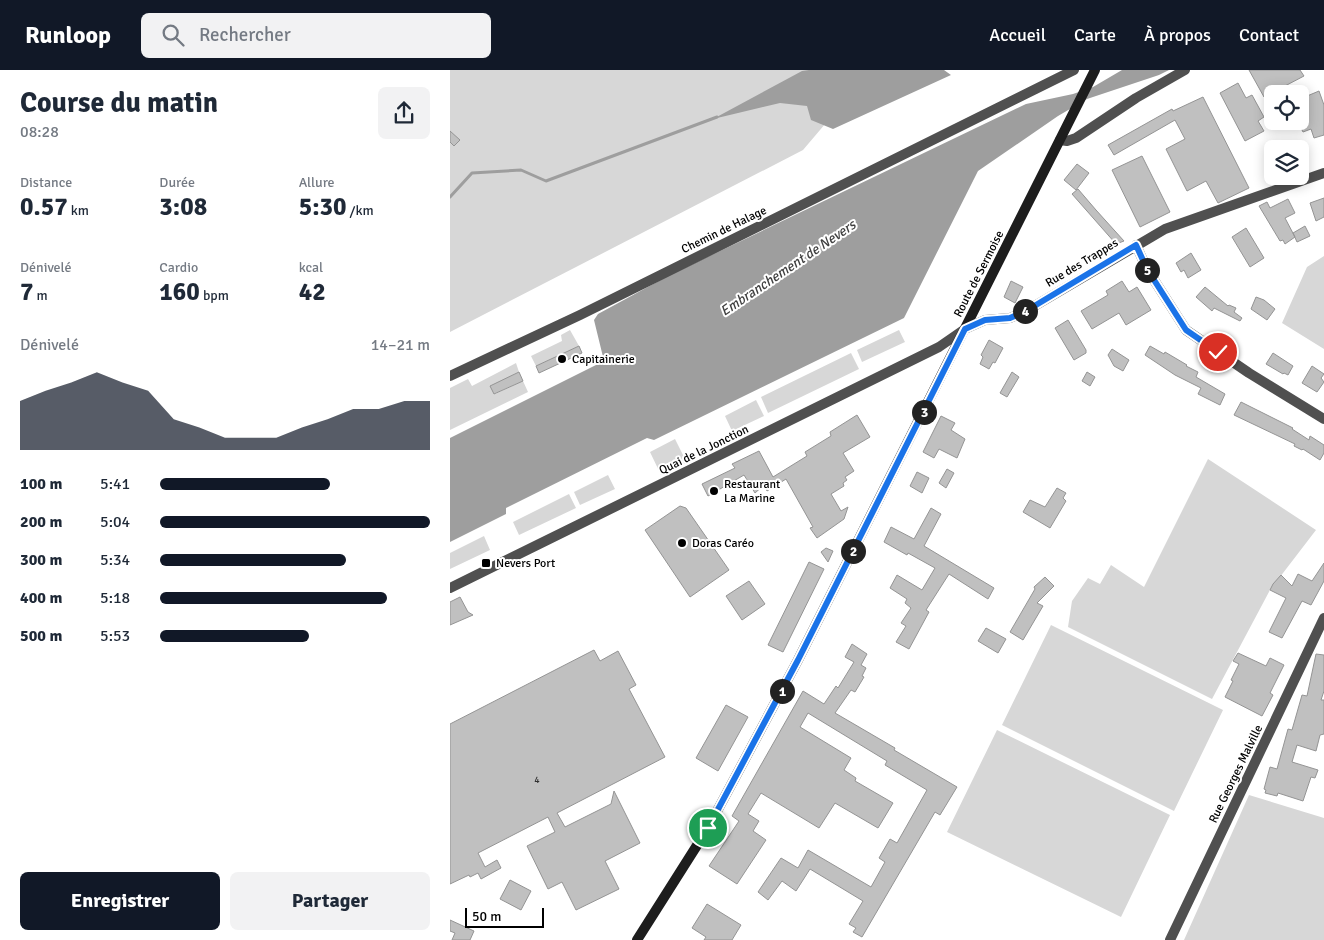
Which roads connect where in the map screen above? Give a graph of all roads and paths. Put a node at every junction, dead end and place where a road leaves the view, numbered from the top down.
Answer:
1 (1074, 70) edge
2 (1096, 70) edge
3 (1185, 70) edge
4 (1060, 140) junction
5 (1324, 173) edge
6 (1136, 245) junction
7 (965, 329) junction
8 (450, 376) edge
9 (1324, 419) edge
10 (450, 588) edge
11 (1324, 618) edge
12 (637, 940) edge
13 (1170, 940) edge

1 - 8 street, Chemin de Halage
2 - 4 main road, Route de Sermoise
3 - 4 street
4 - 7 main road, Route de Sermoise
5 - 6 street, Rue des Trappes
6 - 7 street, Rue des Trappes
6 - 9 street
7 - 10 street, Quai de la Jonction
7 - 12 main road, Route de Sermoise
11 - 13 street, Rue Georges Malville

